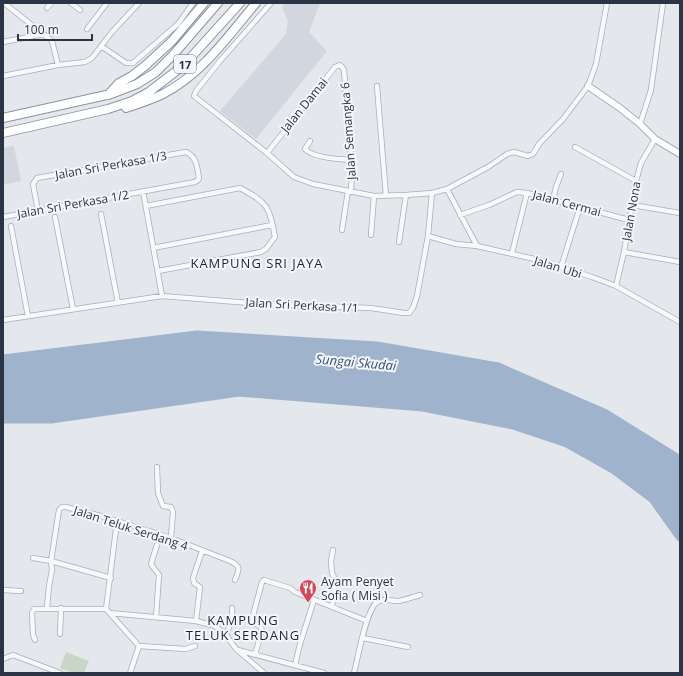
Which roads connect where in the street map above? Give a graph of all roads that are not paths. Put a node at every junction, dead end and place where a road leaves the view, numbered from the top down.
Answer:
1 (4, 3) edge
2 (51, 3) edge
3 (70, 3) edge
4 (107, 3) edge
5 (140, 3) edge
6 (193, 3) edge
7 (204, 3) edge
8 (218, 3) edge
9 (240, 3) edge
10 (256, 3) edge
11 (271, 3) edge
12 (607, 3) edge
13 (663, 3) edge
14 (48, 8) dead end
15 (80, 10) dead end
16 (87, 29) dead end
17 (44, 34) junction
18 (3, 42) edge
19 (101, 46) junction
20 (58, 65) junction
21 (344, 70) joint
22 (3, 76) edge
23 (377, 86) dead end
24 (588, 86) junction
25 (107, 95) junction
26 (108, 109) junction
27 (3, 118) edge
28 (640, 124) junction
29 (3, 133) edge
30 (655, 139) junction
31 (310, 141) dead end
32 (575, 147) dead end
33 (267, 153) junction
34 (680, 154) edge
35 (351, 160) junction
36 (560, 174) dead end
37 (198, 180) joint
38 (636, 181) junction
39 (447, 189) junction
40 (143, 192) junction
41 (350, 192) junction
42 (432, 193) junction
43 (527, 193) junction
44 (374, 196) junction
45 (386, 196) junction
46 (406, 196) junction
47 (553, 200) junction
48 (632, 205) junction
49 (146, 206) junction
50 (580, 207) junction
51 (38, 211) junction
52 (680, 213) edge
53 (101, 214) dead end
54 (460, 215) junction
55 (3, 217) edge
56 (55, 217) dead end
57 (629, 220) junction
58 (272, 225) junction
59 (11, 226) dead end
60 (342, 230) dead end
61 (371, 235) dead end
62 (428, 236) junction
63 (399, 242) dead end
64 (477, 246) junction
65 (153, 248) junction
66 (624, 252) junction
67 (512, 253) junction
68 (680, 262) edge
69 (561, 267) junction
70 (158, 271) junction
71 (616, 286) junction
72 (162, 296) junction
73 (118, 303) junction
74 (73, 310) junction
75 (28, 316) junction
76 (3, 320) edge
77 (680, 322) edge
78 (157, 467) dead end
79 (117, 521) junction
80 (160, 535) junction
81 (171, 538) junction
82 (333, 550) dead end
83 (202, 551) junction
84 (32, 558) dead end
85 (51, 561) junction
86 (111, 578) junction
87 (235, 580) dead end
88 (3, 590) edge
89 (21, 591) dead end
90 (420, 595) dead end
91 (314, 600) junction
92 (332, 607) junction
93 (47, 608) junction
94 (61, 608) junction
95 (232, 608) dead end
96 (108, 611) junction
97 (156, 617) junction
98 (196, 620) junction
99 (367, 621) junction
100 (60, 634) dead end
101 (226, 634) junction
102 (363, 638) junction
103 (35, 640) dead end
104 (140, 646) junction
105 (195, 646) dead end
106 (408, 647) dead end
107 (236, 649) junction
108 (255, 654) junction
109 (3, 659) edge
110 (295, 665) junction
111 (60, 673) edge
112 (130, 673) edge
113 (264, 673) edge
114 (324, 673) edge
115 (354, 673) edge

1 - 17 street
2 - 14 street
3 - 15 street
4 - 16 street
5 - 19 street
6 - 19 street
7 - 25 highway
8 - 25 highway, 17
9 - 26 highway, 17
10 - 26 highway
11 - 33 street
12 - 24 street
13 - 28 street
17 - 18 street
17 - 20 street
19 - 20 street
20 - 22 street
21 - 33 street, Jalan Damai
21 - 35 street, Jalan Semangka 6
23 - 45 street
24 - 28 street
24 - 39 street
25 - 27 highway, 17
26 - 29 highway, 17
28 - 30 street
30 - 34 street
30 - 38 street, Jalan Nona
31 - 35 street
32 - 38 street
33 - 41 street
35 - 41 street, Jalan Semangka 6
36 - 47 street
37 - 40 street, Jalan Sri Perkasa 1/2
37 - 51 street, Jalan Sri Perkasa 1/3
38 - 48 street, Jalan Nona
39 - 42 street
39 - 54 street
40 - 49 street, Jalan Sri Perkasa 1/2
40 - 51 street, Jalan Sri Perkasa 1/2
41 - 44 street
41 - 60 street, Jalan Semangka 6
42 - 46 street
42 - 62 street, Jalan Sri Perkasa 1/1
43 - 47 street, Jalan Cermai
43 - 54 street, Jalan Cermai
43 - 67 street
44 - 45 street
44 - 61 street
45 - 46 street
46 - 63 street
47 - 50 street, Jalan Cermai
48 - 52 street
48 - 57 street, Jalan Nona
49 - 58 street
49 - 65 street, Jalan Sri Perkasa 1/2
50 - 57 street, Jalan Cermai
50 - 69 street
51 - 55 street, Jalan Sri Perkasa 1/2
53 - 73 street
54 - 64 street
56 - 74 street
57 - 66 street, Jalan Nona
58 - 65 street
58 - 70 street
59 - 75 street
62 - 64 street, Jalan Ubi
62 - 72 street, Jalan Sri Perkasa 1/1
64 - 67 street, Jalan Ubi
65 - 70 street, Jalan Sri Perkasa 1/2
66 - 68 street
66 - 71 street, Jalan Nona
67 - 69 street, Jalan Ubi
69 - 71 street, Jalan Ubi
70 - 72 street, Jalan Sri Perkasa 1/2
71 - 77 street, Jalan Ubi
72 - 73 street, Jalan Sri Perkasa 1/1
73 - 74 street, Jalan Sri Perkasa 1/1
74 - 75 street, Jalan Sri Perkasa 1/1
75 - 76 street, Jalan Sri Perkasa 1/1
78 - 81 street
79 - 80 street, Jalan Teluk Serdang 4
79 - 85 street, Jalan Teluk Serdang 4
79 - 86 street
80 - 81 street, Jalan Teluk Serdang 4
80 - 97 street
81 - 83 street, Jalan Teluk Serdang 4
82 - 92 street
83 - 87 street, Jalan Teluk Serdang 4
83 - 98 street
84 - 85 street
85 - 86 street
85 - 93 street
86 - 96 street
88 - 89 street
90 - 99 street
91 - 92 street
91 - 108 street
91 - 110 street
92 - 99 street
93 - 94 street
93 - 103 street
94 - 96 street
94 - 100 street
95 - 101 street
96 - 97 street
96 - 104 street
97 - 98 street
98 - 101 street
99 - 102 street
101 - 107 street
102 - 106 street
102 - 115 street
104 - 105 street
104 - 112 street
107 - 108 street
107 - 113 street
108 - 110 street
109 - 111 street
110 - 114 street

